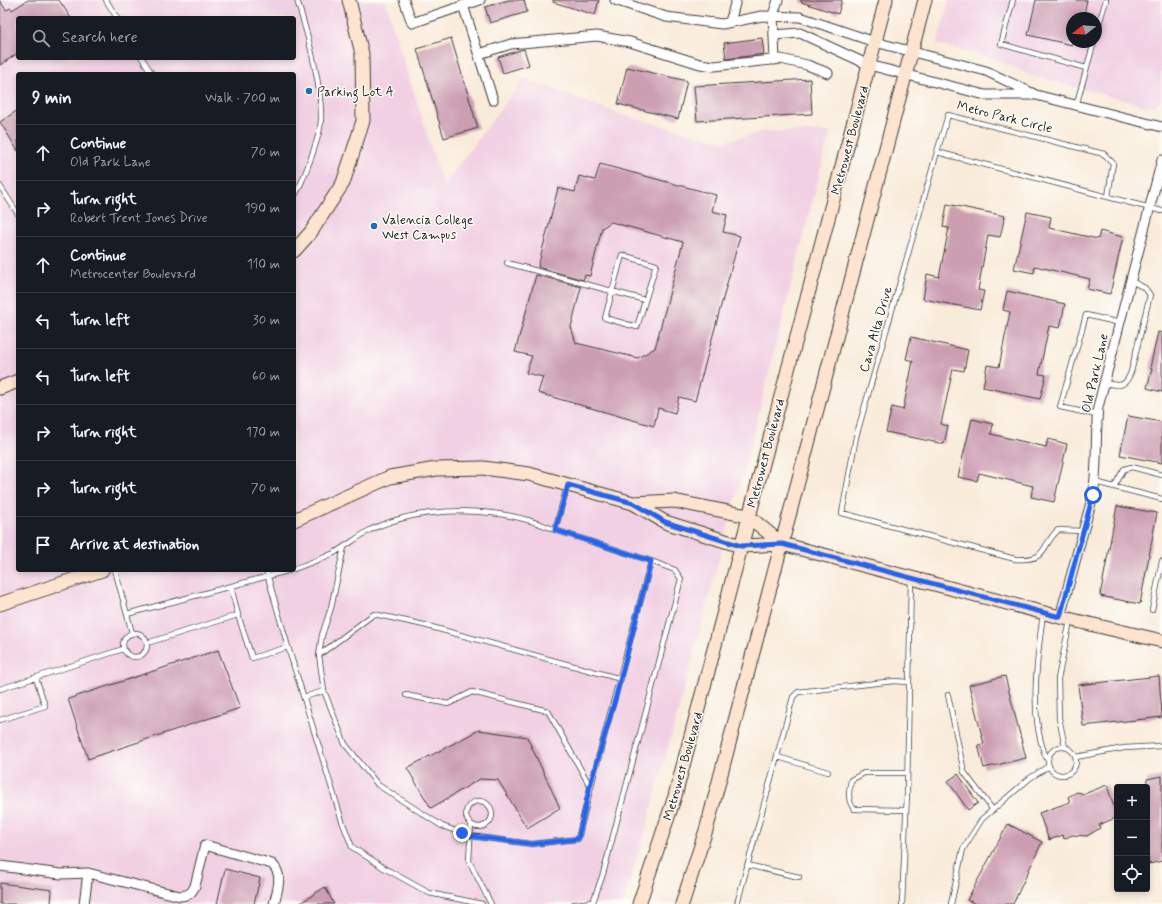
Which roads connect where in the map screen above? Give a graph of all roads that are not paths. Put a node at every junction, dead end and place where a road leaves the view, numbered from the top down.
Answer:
1 (106, 0) edge
2 (297, 0) edge
3 (349, 0) edge
4 (404, 0) edge
5 (480, 0) edge
6 (615, 0) edge
7 (736, 0) edge
8 (778, 0) edge
9 (886, 0) edge
10 (925, 0) edge
11 (1013, 0) edge
12 (1106, 0) edge
13 (463, 6) junction
14 (1102, 14) edge
15 (773, 15) junction
16 (116, 16) edge
17 (730, 22) junction
18 (774, 35) junction
19 (875, 42) junction
20 (1092, 48) edge
21 (911, 51) junction
22 (479, 54) junction
23 (143, 60) edge
24 (775, 60) junction
25 (869, 65) junction
26 (1086, 68) junction
27 (151, 72) edge
28 (828, 73) dead end
29 (904, 74) junction
30 (1036, 95) junction
31 (493, 100) dead end
32 (1076, 106) junction
33 (1162, 127) edge
34 (937, 152) junction
35 (1162, 160) edge
36 (0, 186) edge
37 (296, 194) edge
38 (1108, 196) junction
39 (1150, 207) junction
40 (16, 211) edge
41 (1162, 211) edge
42 (296, 249) edge
43 (507, 263) dead end
44 (1131, 281) junction
45 (613, 290) junction
46 (645, 300) junction
47 (1120, 323) junction
48 (0, 382) edge
49 (16, 382) edge
50 (16, 382) edge
51 (1104, 383) junction
52 (0, 388) edge
53 (1097, 415) junction
54 (1162, 475) edge
55 (1095, 482) junction
56 (568, 485) junction
57 (1114, 487) junction
58 (1162, 499) edge
59 (633, 503) junction
60 (748, 516) junction
61 (296, 519) edge
62 (555, 530) junction
63 (1083, 532) junction
64 (782, 544) junction
65 (741, 546) junction
66 (344, 547) junction
67 (651, 561) junction
68 (1162, 561) edge
69 (296, 568) edge
70 (96, 572) edge
71 (116, 572) edge
72 (266, 572) edge
73 (285, 572) edge
74 (911, 577) junction
75 (268, 578) junction
76 (231, 587) junction
77 (0, 604) edge
78 (1152, 610) dead end
79 (1043, 613) junction
80 (127, 614) junction
81 (238, 615) junction
82 (1065, 619) junction
83 (132, 633) junction
84 (1162, 641) edge
85 (147, 643) junction
86 (288, 647) junction
87 (123, 649) junction
88 (319, 655) junction
89 (36, 678) junction
90 (621, 679) junction
91 (908, 682) junction
92 (0, 689) edge
93 (324, 691) junction
94 (406, 695) dead end
95 (948, 695) dead end
96 (304, 697) junction
97 (0, 720) edge
98 (1162, 746) edge
99 (1065, 747) junction
100 (778, 757) junction
101 (1076, 757) junction
102 (1048, 764) junction
103 (828, 772) dead end
104 (907, 773) junction
105 (590, 786) junction
106 (906, 810) junction
107 (993, 810) junction
108 (471, 824) junction
109 (470, 836) junction
110 (747, 865) junction
111 (0, 866) edge
112 (88, 873) junction
113 (800, 877) dead end
114 (84, 904) edge
115 (274, 904) edge
116 (482, 904) edge
117 (491, 904) edge
118 (574, 904) edge
119 (639, 904) edge
120 (682, 904) edge
121 (737, 904) edge
122 (902, 904) edge
123 (951, 904) edge

1 - 16 lane
2 - 37 lane
3 - 42 street
4 - 13 street
5 - 13 street
6 - 17 street, Metro Park Circle
7 - 17 street
8 - 15 street
9 - 19 street, Metrowest Boulevard
10 - 21 street
11 - 26 lane
12 - 14 lane
13 - 22 street
15 - 17 street, Metro Park Circle
15 - 18 street
15 - 19 street, Metro Park Circle
18 - 24 street
18 - 25 street, Metro Park Circle
19 - 21 street, Metro Park Circle
19 - 25 street, Metrowest Boulevard
20 - 26 lane
21 - 29 street
21 - 30 street, Metro Park Circle
22 - 24 street
22 - 31 street
23 - 27 lane
24 - 28 street
25 - 29 street, Metro Park Circle
25 - 60 street, Metrowest Boulevard
26 - 32 lane
29 - 30 street, Metro Park Circle
29 - 64 street
30 - 32 street, Metro Park Circle
32 - 33 street, Metro Park Circle
34 - 38 lane
34 - 38 lane, Metro Park Circle
34 - 63 lane, Cava Alta Drive
35 - 39 street, Old Park Lane
36 - 40 lane
38 - 39 lane
39 - 41 lane
39 - 44 street, Old Park Lane
43 - 45 lane
44 - 47 street, Old Park Lane
44 - 51 lane
45 - 46 lane
45 - 46 lane
45 - 46 lane
47 - 51 street, Old Park Lane
47 - 53 lane
48 - 49 street
50 - 52 street
51 - 53 street, Old Park Lane
53 - 55 street, Old Park Lane
54 - 57 lane
55 - 57 lane
55 - 63 street, Old Park Lane
56 - 59 street
56 - 61 street
56 - 62 lane
57 - 58 lane
59 - 60 street
59 - 65 street
60 - 64 street
60 - 65 street, Metrowest Boulevard
62 - 66 lane
62 - 67 lane
63 - 82 street, Old Park Lane
64 - 65 street
64 - 74 street
64 - 120 street
65 - 119 street, Metrowest Boulevard
66 - 69 lane
66 - 88 lane
67 - 90 lane
67 - 118 lane
68 - 78 lane
70 - 77 street
71 - 80 lane
72 - 75 lane
73 - 75 lane
74 - 79 street
74 - 91 lane
75 - 76 lane
75 - 86 lane
76 - 80 lane
76 - 81 lane
79 - 82 street
79 - 102 lane
80 - 83 lane
81 - 85 lane
81 - 86 lane
82 - 84 street
82 - 99 lane
83 - 85 lane
83 - 87 lane
85 - 87 lane
86 - 96 lane
87 - 89 lane
88 - 90 lane
88 - 93 lane
89 - 92 lane
89 - 97 lane
90 - 105 lane
91 - 100 lane
91 - 104 lane
93 - 96 lane
93 - 109 lane
94 - 105 lane
95 - 107 lane
96 - 116 lane
98 - 101 lane
99 - 101 lane
99 - 102 lane
100 - 103 lane
100 - 110 lane
101 - 102 lane
102 - 107 lane
104 - 106 lane
104 - 106 lane
105 - 109 lane
106 - 122 lane
107 - 123 lane
108 - 108 lane
108 - 109 lane
109 - 117 lane
110 - 113 lane
110 - 121 lane
111 - 112 street
112 - 114 street
112 - 115 street

